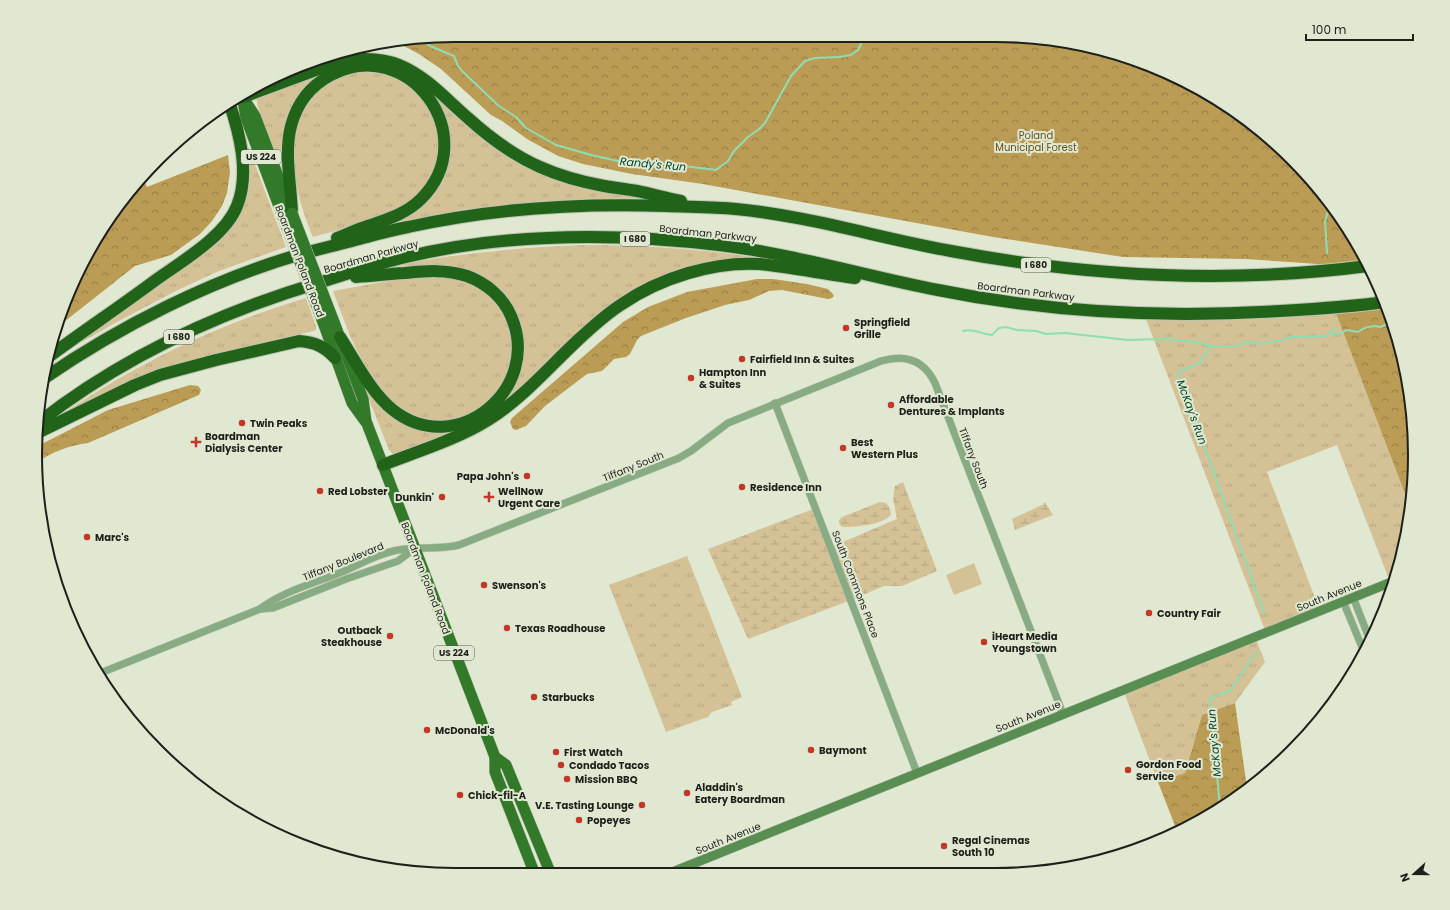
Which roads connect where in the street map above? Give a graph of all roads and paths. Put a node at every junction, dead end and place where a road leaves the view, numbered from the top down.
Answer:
1 (268, 87) edge
2 (245, 99) edge
3 (231, 109) edge
4 (708, 207) junction
5 (288, 215) junction
6 (301, 254) junction
7 (1362, 267) edge
8 (333, 279) junction
9 (937, 290) junction
10 (1379, 303) edge
11 (329, 323) junction
12 (340, 337) junction
13 (55, 352) edge
14 (336, 358) junction
15 (50, 374) edge
16 (775, 403) junction
17 (44, 419) edge
18 (366, 421) junction
19 (43, 430) edge
20 (383, 465) junction
21 (415, 549) junction
22 (1387, 584) edge
23 (1353, 597) junction
24 (1343, 601) junction
25 (260, 609) junction
26 (1367, 633) edge
27 (1361, 645) edge
28 (104, 672) edge
29 (1063, 714) junction
30 (495, 757) junction
31 (917, 773) junction
32 (694, 863) junction
33 (532, 868) edge
34 (548, 868) edge
35 (682, 868) edge
36 (696, 868) edge

1 - 4 highway
2 - 5 main road, Boardman Poland Road / US 224
3 - 13 highway
4 - 6 highway, Boardman Parkway / I 680
4 - 7 highway, Boardman Parkway / I 680
5 - 6 highway
5 - 11 main road, Boardman Poland Road / US 224, bridge
6 - 15 highway, Boardman Parkway / I 680
8 - 9 highway, Boardman Parkway / I 680
8 - 12 highway
8 - 17 highway, Boardman Parkway / I 680
9 - 10 highway, Boardman Parkway / I 680
9 - 20 highway
11 - 12 main road, Boardman Poland Road / US 224
11 - 14 main road, Boardman Poland Road / US 224
12 - 18 main road, Boardman Poland Road / US 224
14 - 18 main road, Boardman Poland Road / US 224
14 - 19 highway
16 - 21 street, Tiffany South
16 - 29 street, Tiffany South
16 - 31 street, South Commons Place
18 - 20 main road, Boardman Poland Road / US 224
20 - 21 main road, Boardman Poland Road / US 224
21 - 25 street, Tiffany Boulevard
21 - 25 street, Tiffany Boulevard
21 - 30 main road, Boardman Poland Road / US 224
22 - 23 main road, South Avenue
23 - 24 main road, South Avenue
23 - 26 street
24 - 27 street
24 - 29 main road, South Avenue
25 - 28 street, Tiffany Boulevard
29 - 31 main road, South Avenue
30 - 33 main road, Boardman Poland Road / US 224
30 - 34 main road, Boardman Poland Road / US 224
31 - 32 main road, South Avenue
32 - 35 main road, South Avenue
32 - 36 street

